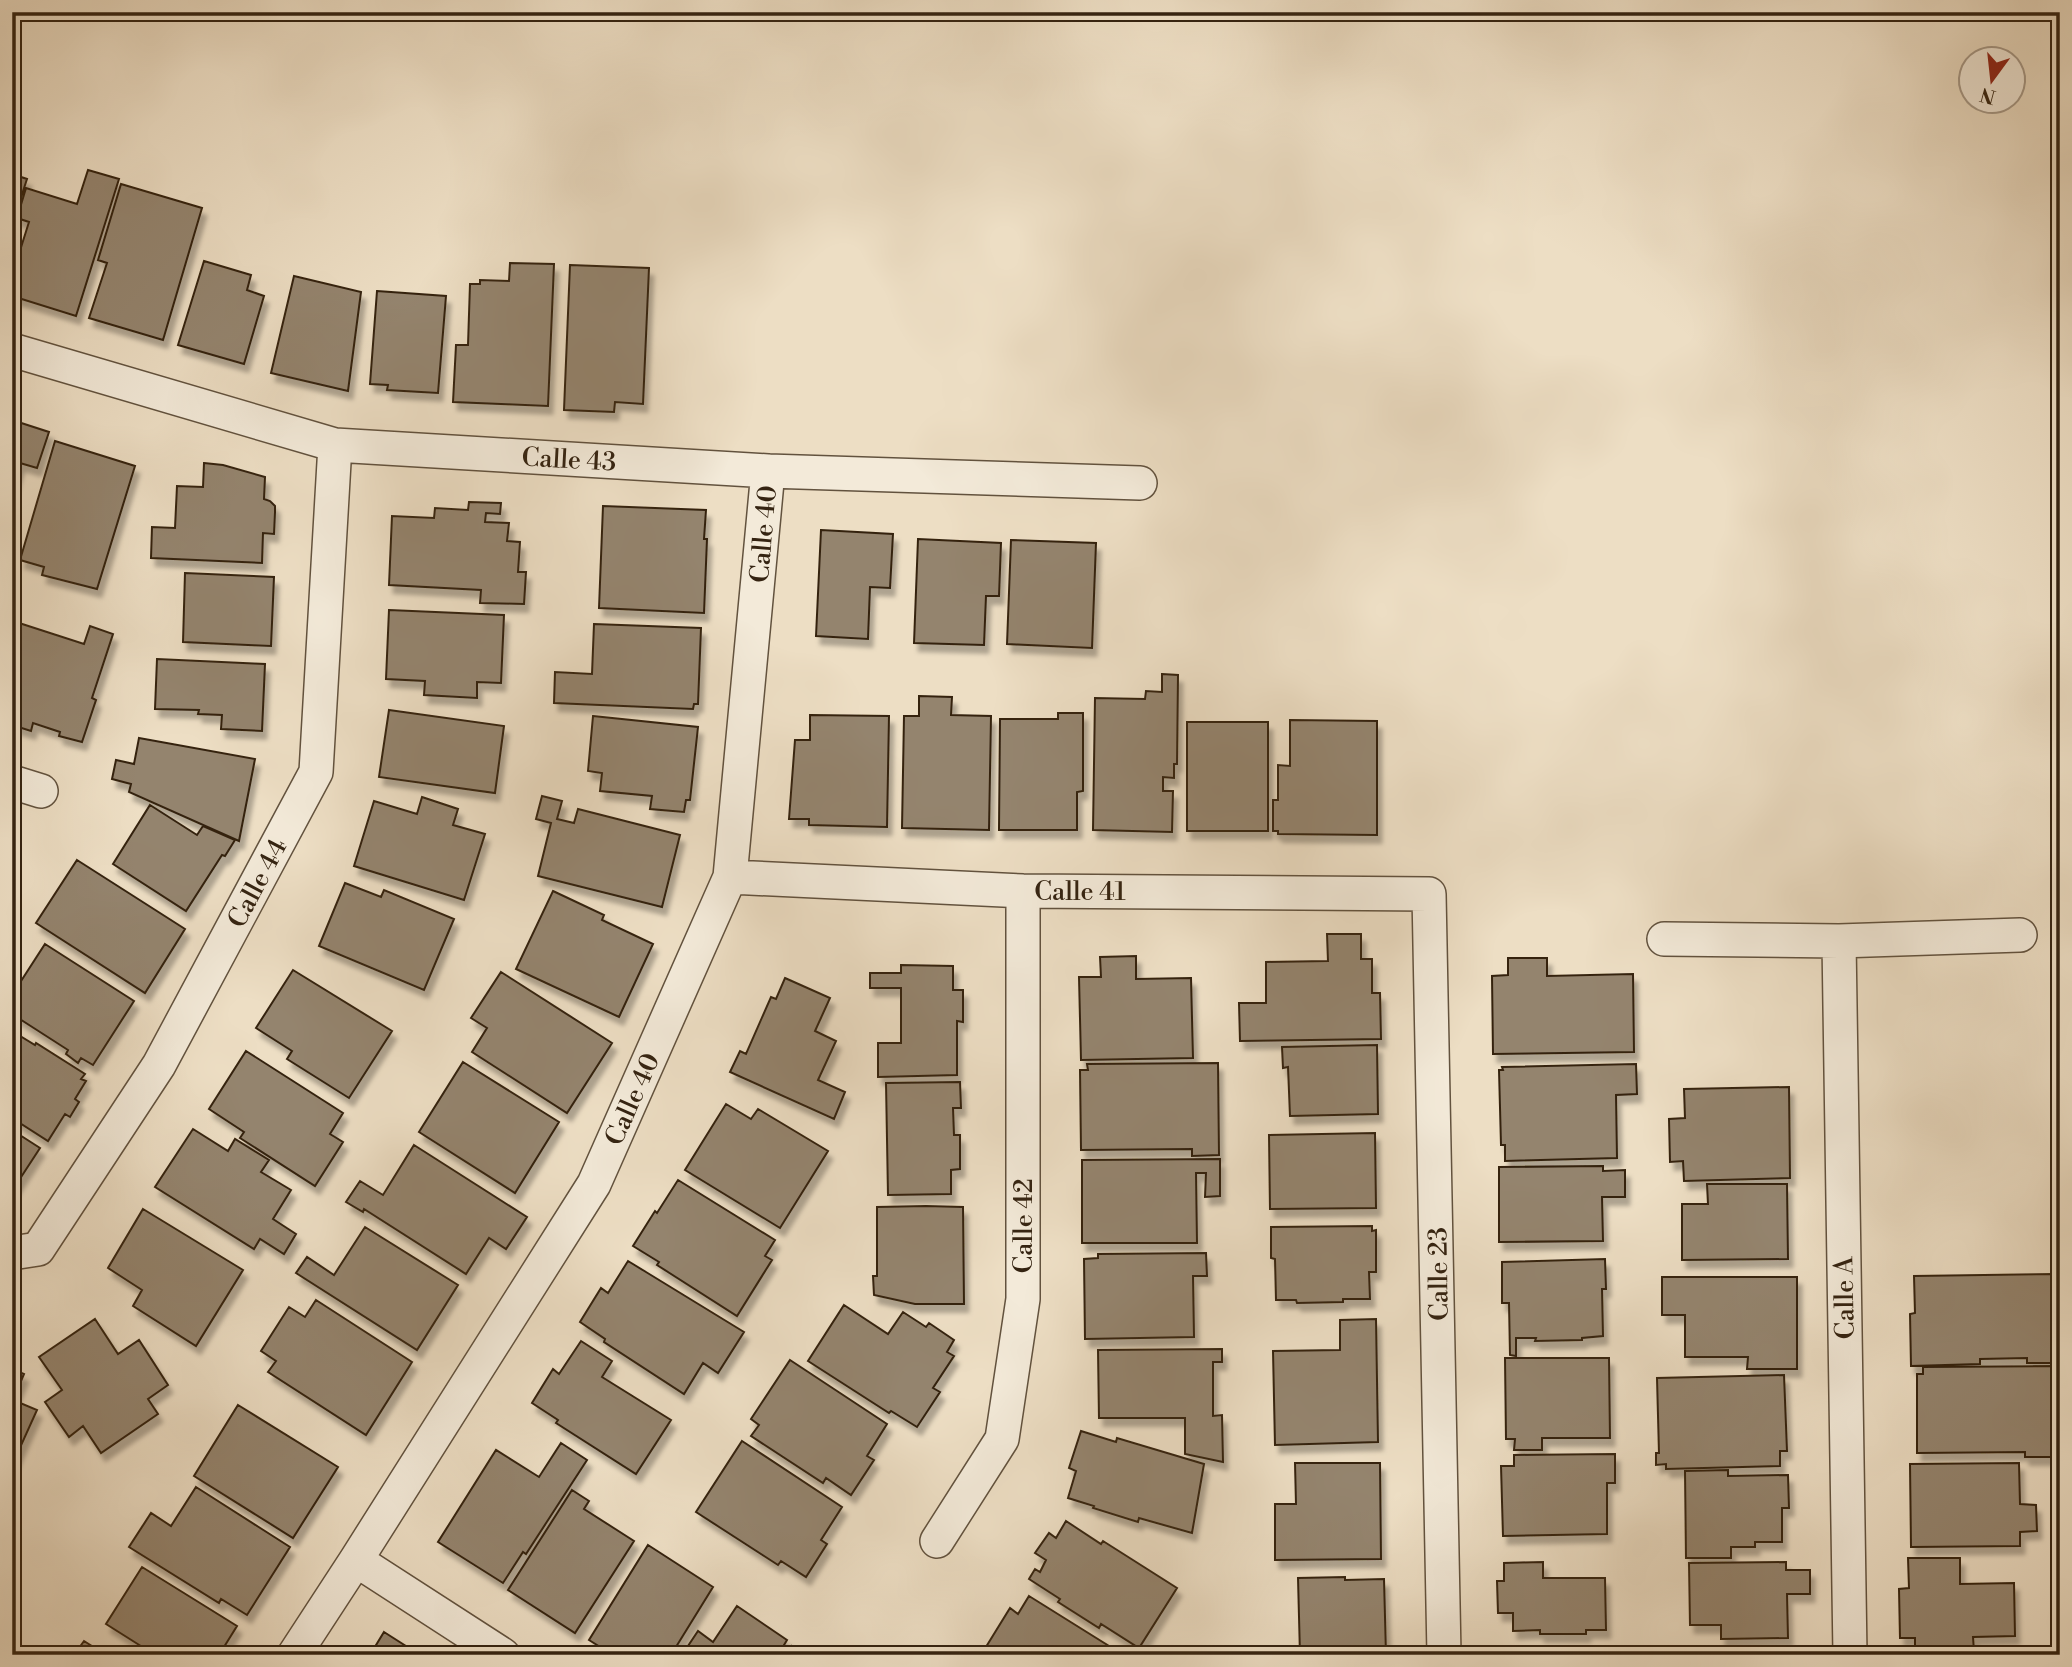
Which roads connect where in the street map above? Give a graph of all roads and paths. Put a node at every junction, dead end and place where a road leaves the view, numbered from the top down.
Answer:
1 (12, 350) edge
2 (335, 445) junction
3 (768, 471) junction
4 (1140, 483) dead end
5 (730, 877) junction
6 (1023, 891) junction
7 (1429, 894) joint
8 (2020, 934) dead end
9 (1664, 939) dead end
10 (1839, 941) junction
11 (12, 1253) edge
12 (937, 1541) dead end
13 (356, 1560) junction
14 (294, 1655) edge
15 (503, 1655) edge
16 (1444, 1655) edge
17 (1850, 1655) edge

1 - 2 street, Calle 43
2 - 3 street, Calle 43
2 - 11 street, Calle 44
3 - 4 street, Calle 43
3 - 5 street, Calle 40
5 - 6 street, Calle 41
5 - 13 street, Calle 40
6 - 7 street, Calle 41
6 - 12 street, Calle 42
7 - 16 street, Calle 23
8 - 10 street
9 - 10 street
10 - 17 street, Calle A
13 - 14 street, Calle 40
13 - 15 street

